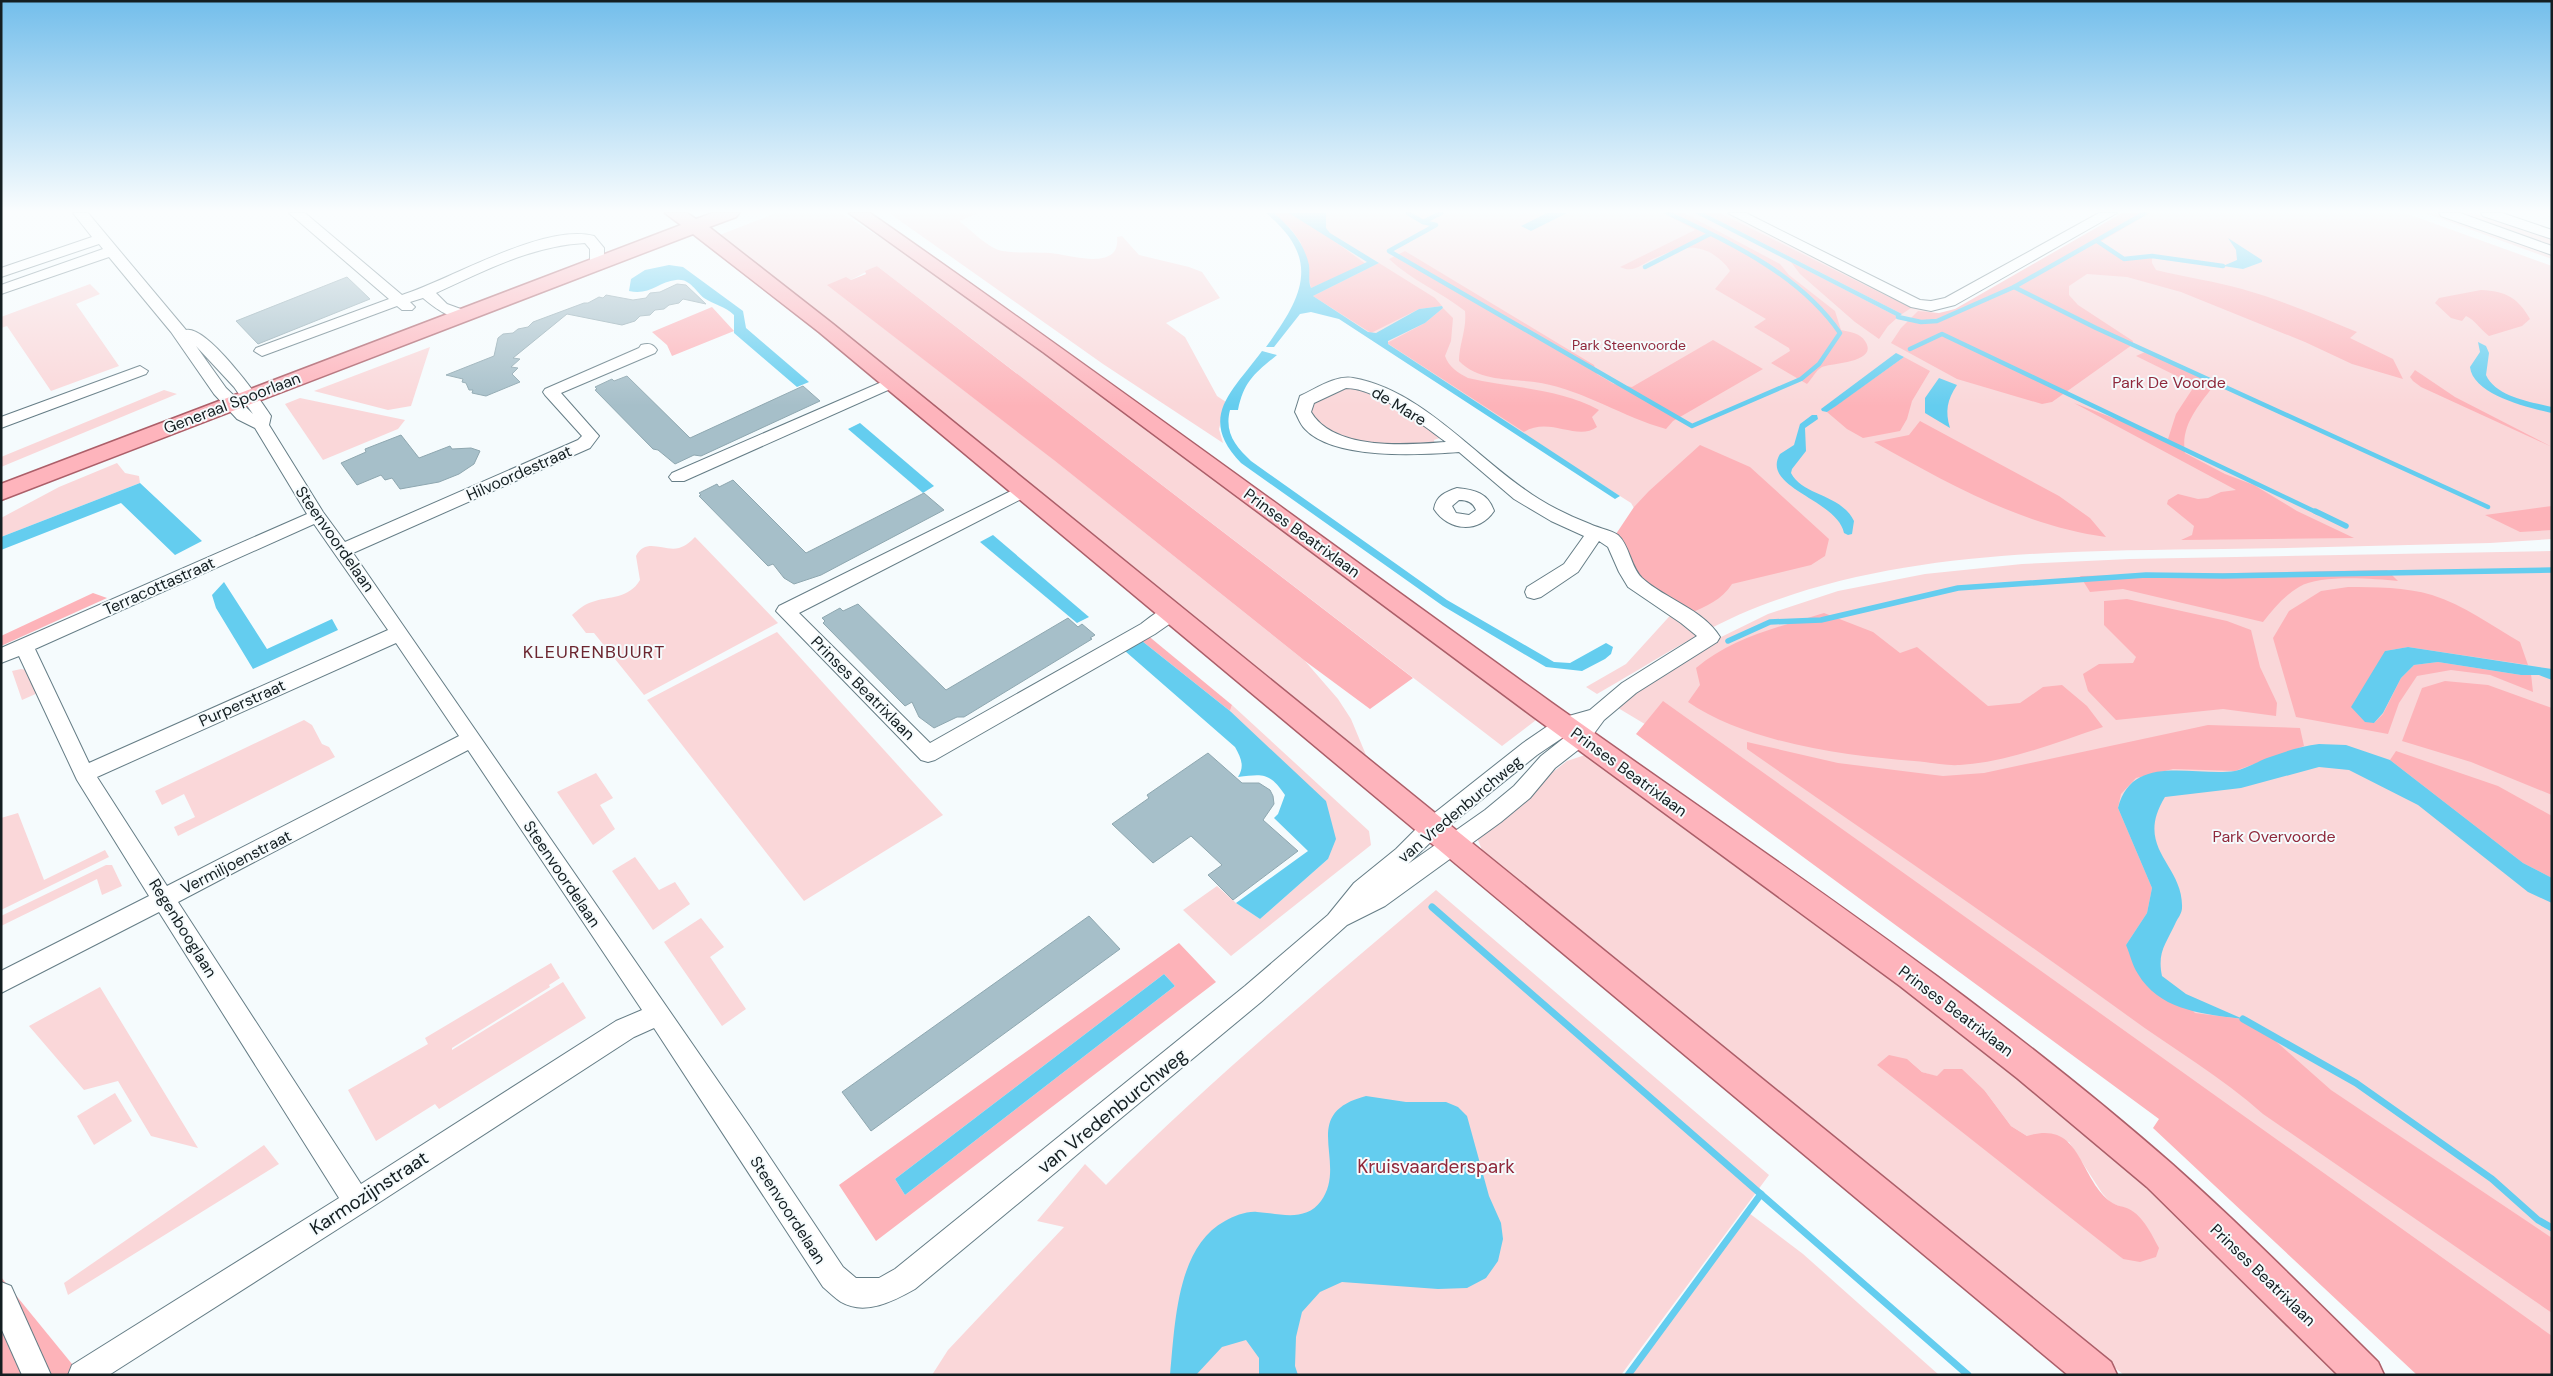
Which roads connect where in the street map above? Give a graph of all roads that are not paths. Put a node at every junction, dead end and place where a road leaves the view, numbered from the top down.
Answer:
1 (37, 277) edge
2 (134, 277) edge
3 (372, 277) edge
4 (458, 277) edge
5 (534, 277) edge
6 (551, 277) edge
7 (762, 277) edge
8 (949, 277) edge
9 (1863, 277) edge
10 (1995, 277) edge
11 (1, 290) edge
12 (426, 292) junction
13 (404, 304) junction
14 (442, 307) junction
15 (464, 315) junction
16 (647, 348) dead end
17 (262, 350) dead end
18 (140, 371) dead end
19 (892, 383) junction
20 (235, 393) junction
21 (1, 423) edge
22 (1461, 447) junction
23 (678, 477) dead end
24 (1, 480) edge
25 (1509, 487) junction
26 (1023, 491) junction
27 (1, 493) edge
28 (1482, 502) dead end
29 (317, 516) junction
30 (1595, 534) junction
31 (342, 550) junction
32 (1534, 592) dead end
33 (1171, 613) junction
34 (400, 633) junction
35 (1710, 637) joint
36 (24, 646) junction
37 (1, 656) edge
38 (1581, 726) junction
39 (470, 740) junction
40 (84, 774) junction
41 (1442, 836) junction
42 (164, 899) junction
43 (1, 984) edge
44 (658, 1015) junction
45 (357, 1202) junction
46 (882, 1292) joint
47 (1, 1296) edge
48 (37, 1375) edge
49 (82, 1375) edge
50 (2098, 1375) edge
51 (2364, 1375) edge

1 - 11 street
2 - 20 street, Steenvoordelaan
3 - 13 street
4 - 12 street
5 - 14 main road, Generaal Spoorlaan
6 - 15 main road, Generaal Spoorlaan
7 - 19 main road
8 - 38 main road, Prinses Beatrixlaan
9 - 10 street
12 - 13 street
12 - 14 street
13 - 17 street
14 - 15 street
14 - 20 main road, Generaal Spoorlaan
15 - 20 main road, Generaal Spoorlaan
16 - 31 street, Hilvoordestraat
18 - 21 street
19 - 23 street
19 - 26 main road
20 - 24 main road, Generaal Spoorlaan
20 - 27 main road, Generaal Spoorlaan
20 - 29 street, Steenvoordelaan
22 - 22 street, de Mare
22 - 25 street, de Mare
25 - 28 street
25 - 30 street, de Mare
26 - 33 main road
26 - 33 street, Prinses Beatrixlaan
29 - 31 street, Steenvoordelaan
29 - 36 street, Terracottastraat
30 - 32 street
30 - 35 street, de Mare
31 - 34 street, Steenvoordelaan
33 - 41 main road
34 - 39 street, Steenvoordelaan
34 - 40 street, Purperstraat
35 - 38 street, van Vredenburchweg
36 - 37 street, Terracottastraat
36 - 40 street, Regenbooglaan
38 - 41 street, van Vredenburchweg
38 - 41 street, van Vredenburchweg
38 - 51 main road, Prinses Beatrixlaan
39 - 42 street, Vermiljoenstraat
39 - 44 street, Steenvoordelaan
40 - 42 street, Regenbooglaan
41 - 46 street, van Vredenburchweg
41 - 50 main road
42 - 43 street, Vermiljoenstraat
42 - 45 street, Regenbooglaan
44 - 45 street, Karmozijnstraat
44 - 46 street, Steenvoordelaan
45 - 49 street, Karmozijnstraat
47 - 48 street

